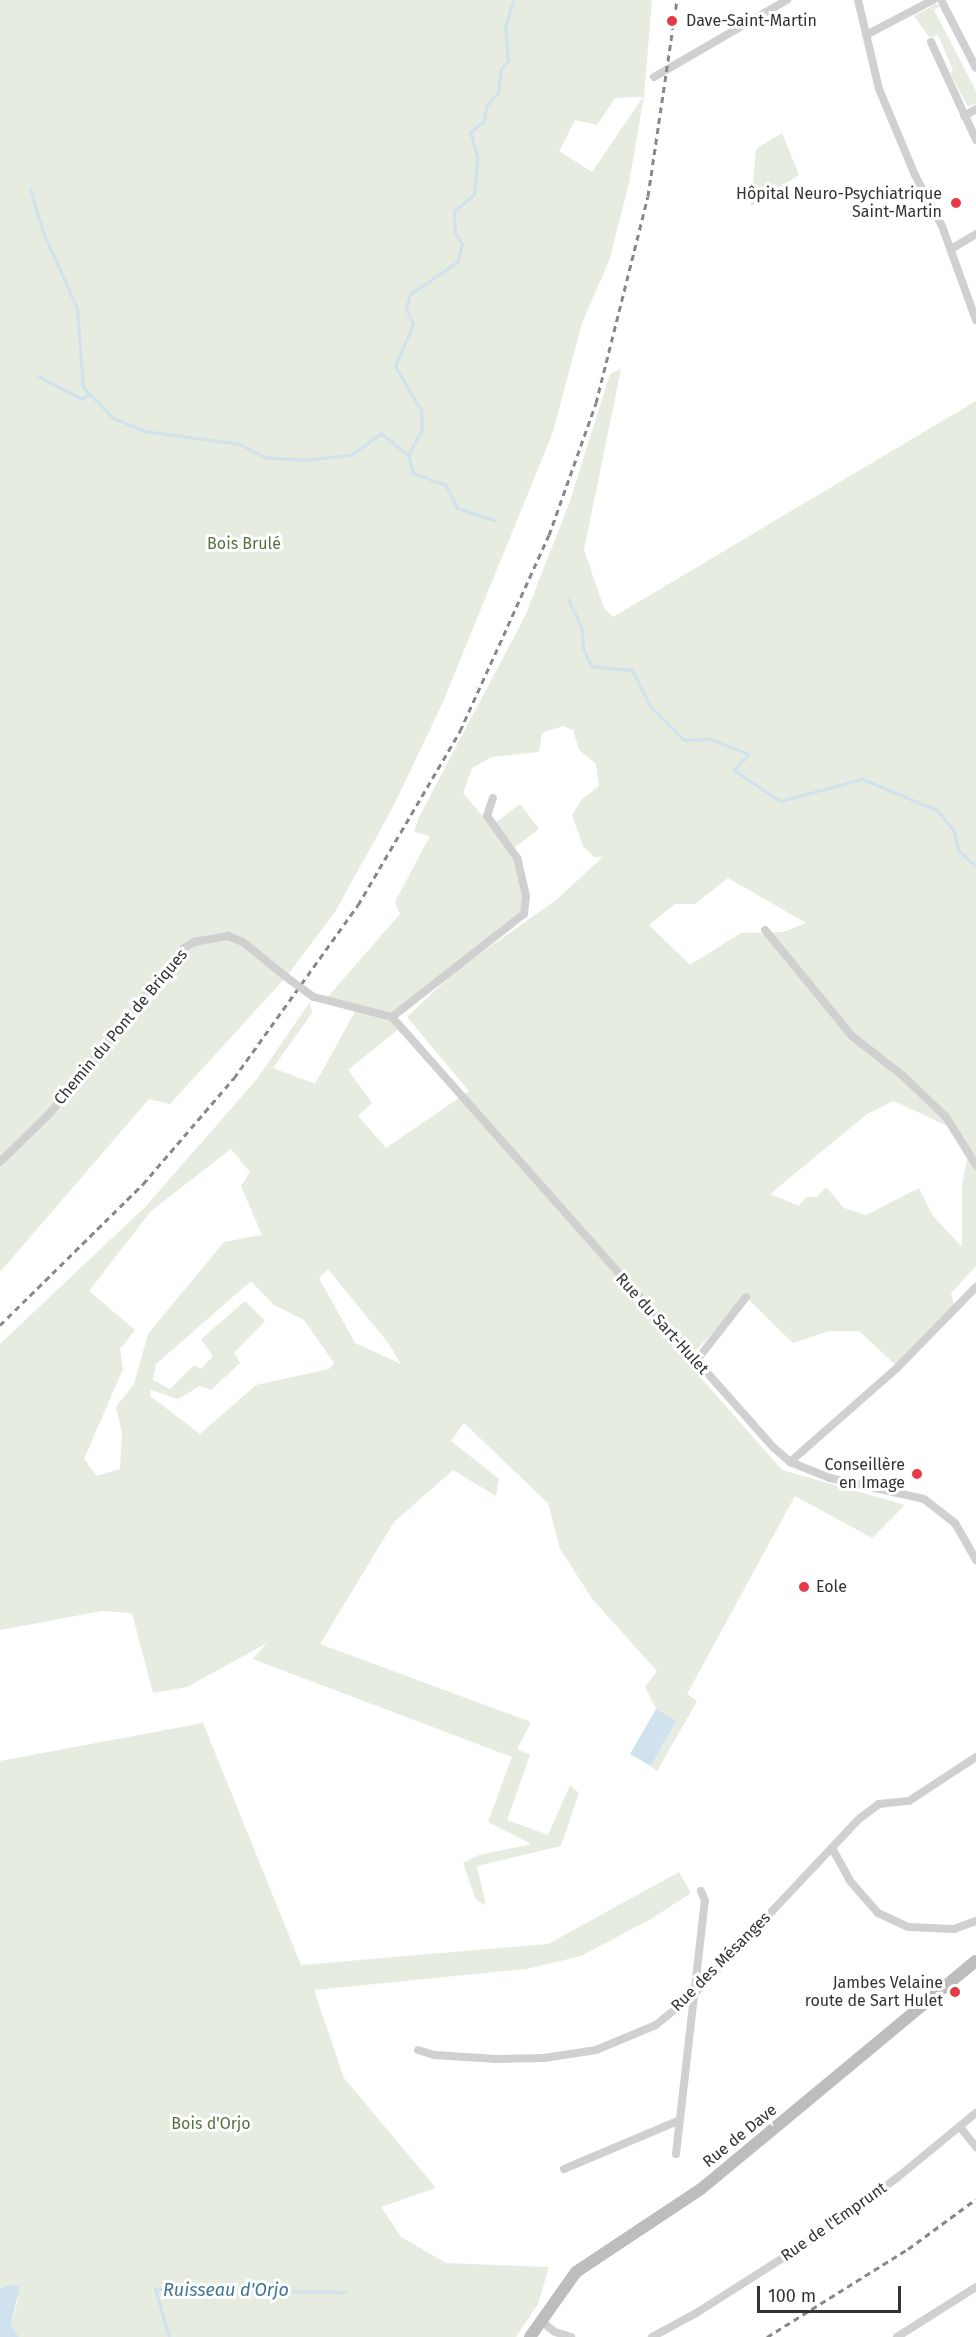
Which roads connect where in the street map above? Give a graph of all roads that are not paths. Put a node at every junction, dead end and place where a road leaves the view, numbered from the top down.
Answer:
1 (787, 0) edge
2 (858, 0) edge
3 (933, 0) edge
4 (941, 0) edge
5 (866, 34) junction
6 (931, 42) dead end
7 (976, 69) edge
8 (654, 77) dead end
9 (976, 109) edge
10 (964, 116) junction
11 (976, 140) edge
12 (976, 234) edge
13 (951, 249) junction
14 (976, 320) edge
15 (493, 798) dead end
16 (765, 930) dead end
17 (392, 1017) junction
18 (0, 1162) edge
19 (976, 1165) edge
20 (976, 1287) edge
21 (746, 1297) dead end
22 (696, 1361) junction
23 (790, 1462) junction
24 (976, 1560) edge
25 (976, 1757) edge
26 (832, 1848) junction
27 (701, 1891) dead end
28 (976, 1921) edge
29 (976, 1961) edge
30 (695, 1993) junction
31 (418, 2050) dead end
32 (976, 2113) edge
33 (680, 2120) junction
34 (960, 2127) junction
35 (976, 2147) edge
36 (676, 2154) dead end
37 (564, 2169) dead end
38 (976, 2287) edge
39 (540, 2320) junction
40 (554, 2335) edge
41 (530, 2337) edge
42 (571, 2337) edge
43 (652, 2337) edge
44 (897, 2337) edge

1 - 8 street
2 - 5 street
3 - 5 street
4 - 7 street
5 - 13 street
6 - 10 street
9 - 10 street
10 - 11 street
12 - 13 street
13 - 14 street
15 - 17 street
16 - 19 street
17 - 18 street, Chemin du Pont de Briques, bridge
17 - 22 street, Rue du Sart-Hulet
20 - 23 street
21 - 22 street
22 - 23 street, Rue du Sart-Hulet
23 - 24 street, Rue du Sart-Hulet
25 - 26 street, Rue des Mésanges
26 - 28 street
26 - 30 street, Rue des Mésanges
27 - 30 street
29 - 39 main road, Rue de Dave
30 - 31 street, Rue des Mésanges
30 - 33 street
32 - 34 street, Rue de l'Emprunt
33 - 36 street
33 - 37 street
34 - 35 street
34 - 43 street, Rue de l'Emprunt
38 - 44 street
39 - 40 street
39 - 41 main road, Rue de Dave
40 - 42 street

